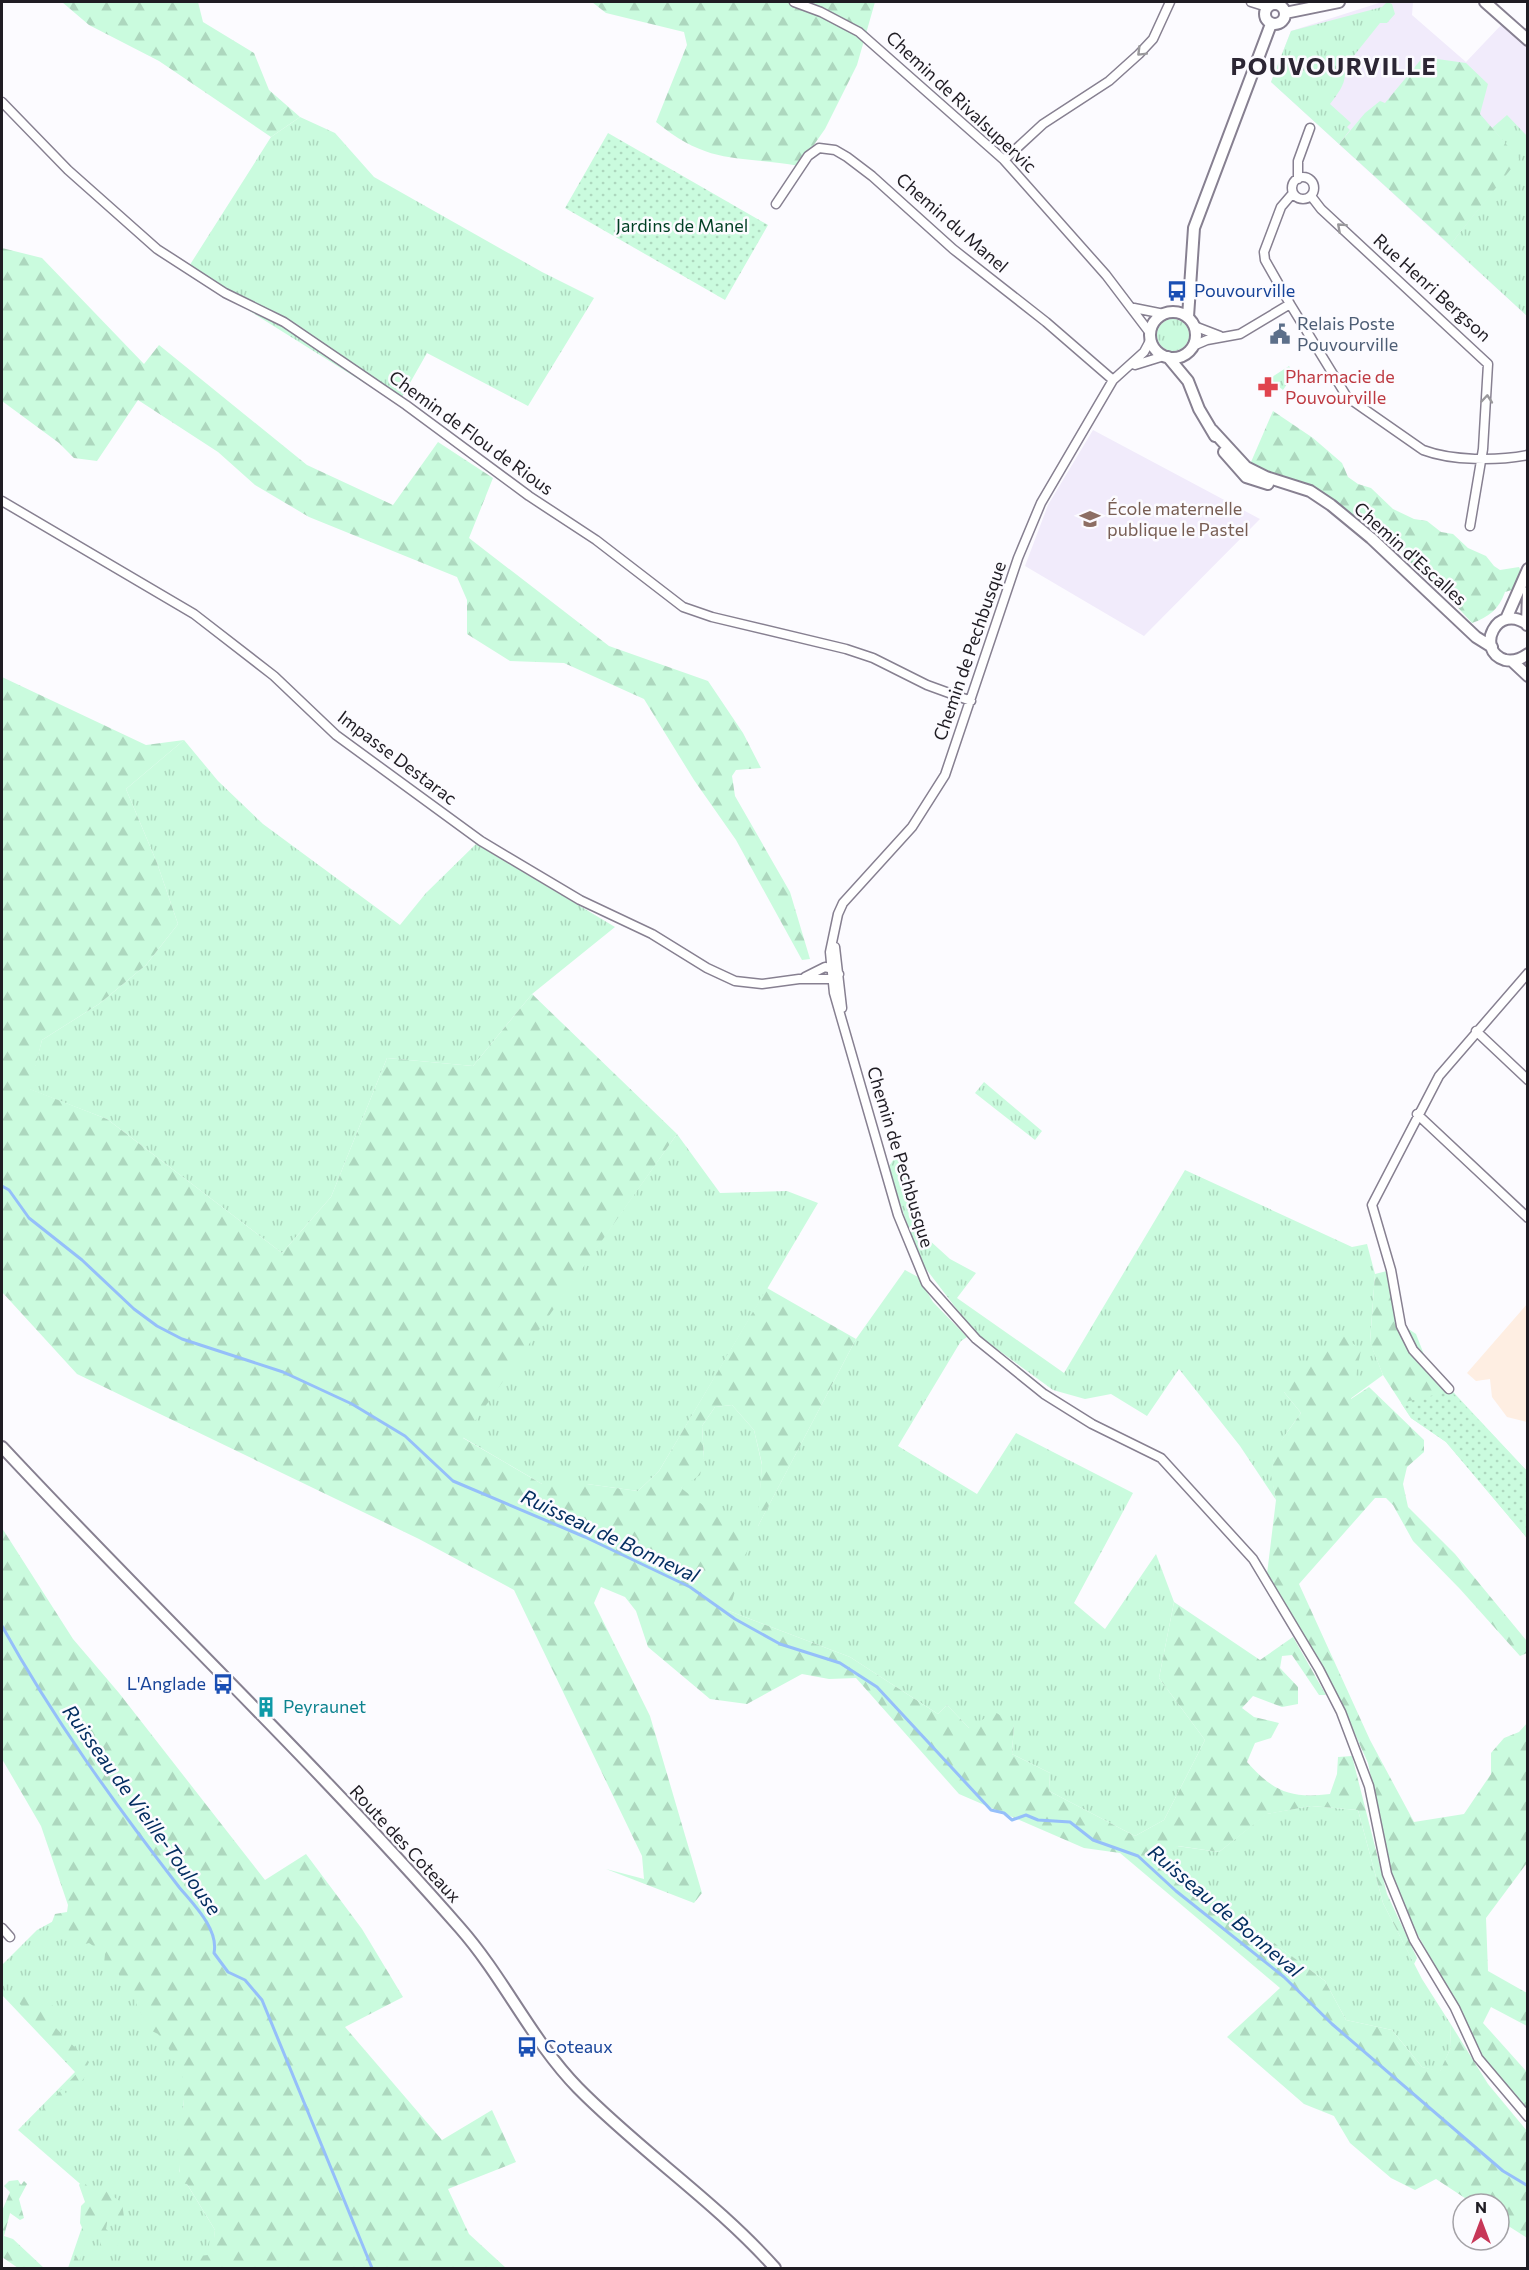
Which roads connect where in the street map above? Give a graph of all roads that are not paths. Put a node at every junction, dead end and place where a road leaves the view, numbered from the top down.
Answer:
1 (794, 2) edge
2 (1170, 2) edge
3 (1252, 2) edge
4 (1339, 2) edge
5 (1485, 2) edge
6 (1267, 7) junction
7 (1285, 13) junction
8 (1271, 24) junction
9 (1527, 40) edge
10 (2, 102) edge
11 (1310, 128) dead end
12 (1004, 160) junction
13 (1298, 179) junction
14 (1293, 193) junction
15 (1311, 196) junction
16 (776, 204) dead end
17 (1189, 278) junction
18 (1290, 304) junction
19 (1134, 308) junction
20 (1167, 313) junction
21 (1191, 322) junction
22 (1150, 336) junction
23 (1226, 337) junction
24 (1192, 348) junction
25 (1166, 357) junction
26 (1129, 368) junction
27 (1113, 380) junction
28 (1188, 381) junction
29 (1527, 456) edge
30 (1480, 458) junction
31 (2, 501) edge
32 (1470, 526) dead end
33 (1527, 569) edge
34 (1527, 592) edge
35 (1506, 619) junction
36 (1527, 625) edge
37 (1494, 627) junction
38 (1467, 628) junction
39 (1492, 647) junction
40 (1527, 654) edge
41 (1512, 661) junction
42 (1527, 676) edge
43 (971, 701) junction
44 (833, 938) junction
45 (830, 967) junction
46 (1527, 973) edge
47 (835, 976) junction
48 (799, 979) junction
49 (1476, 1031) junction
50 (1527, 1080) edge
51 (1417, 1114) junction
52 (1527, 1218) edge
53 (1449, 1389) dead end
54 (2, 1447) edge
55 (2, 1928) edge
56 (10, 1937) dead end
57 (1527, 2117) edge
58 (775, 2268) edge

1 - 12 street, Chemin de Rivalsupervic
2 -> 12 street
3 - 6 street
4 - 7 street
5 - 9 street
6 - 7 street
6 - 8 street
7 - 8 street
8 - 17 street
10 - 43 street, Chemin de Flou de Rious
11 - 13 street
12 - 19 street, Chemin de Rivalsupervic
13 - 14 street
13 - 15 street
14 - 15 street
14 - 18 street
30 -> 15 street, Rue Henri Bergson
16 - 27 street, Chemin du Manel
17 - 20 street
17 - 21 street
18 - 23 street
18 - 30 street
19 - 20 street
19 - 22 street, Chemin de Rivalsupervic
20 - 21 street
20 - 22 street
21 - 23 street
21 - 24 street
22 - 25 street
22 - 26 street, Chemin de Pechbusque
23 - 24 street
24 - 25 street
24 - 28 street, Chemin d'Escalles
25 - 26 street, Chemin de Pechbusque
25 - 28 street, Chemin d'Escalles
26 - 27 street, Chemin de Pechbusque
27 - 43 street, Chemin de Pechbusque
28 - 38 street, Chemin d'Escalles
29 - 30 street
30 - 32 street
31 - 48 street, Impasse Destarac
33 - 35 street
34 - 36 street
35 - 36 street
35 - 37 street
37 - 38 street, Chemin d'Escalles
37 - 39 street
38 - 39 street, Chemin d'Escalles
39 - 41 street, Chemin d'Escalles
40 - 41 street
41 - 42 street, Chemin d'Escalles
43 - 44 street, Chemin de Pechbusque
44 - 45 street, Chemin de Pechbusque
44 - 47 street, Chemin de Pechbusque
45 - 47 street
45 - 48 street, Impasse Destarac
46 - 49 street
47 - 48 street, Impasse Destarac
47 - 57 street, Chemin de Pechbusque
49 - 50 street
49 - 51 street
51 - 52 street
51 - 53 street
54 - 58 street, Route des Coteaux
55 - 56 street

